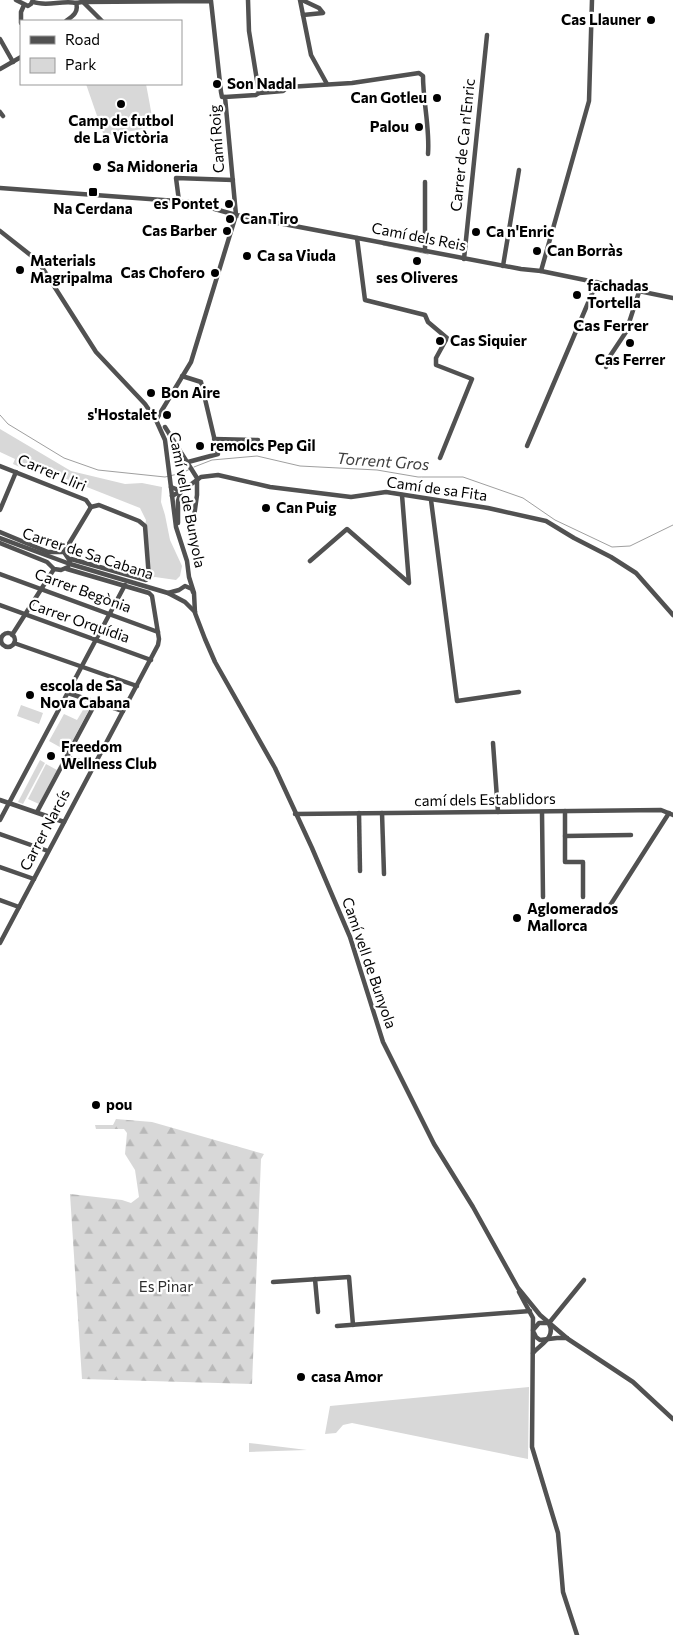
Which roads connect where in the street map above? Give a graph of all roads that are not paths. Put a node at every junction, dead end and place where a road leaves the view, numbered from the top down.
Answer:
1 (16, 0) edge
2 (248, 0) edge
3 (301, 0) edge
4 (592, 0) edge
5 (33, 1) edge
6 (82, 1) edge
7 (129, 1) edge
8 (211, 1) edge
9 (23, 3) edge
10 (76, 3) junction
11 (303, 15) junction
12 (21, 20) edge
13 (67, 20) edge
14 (101, 20) edge
15 (487, 35) dead end
16 (0, 39) edge
17 (20, 60) edge
18 (13, 62) junction
19 (0, 69) edge
20 (327, 84) junction
21 (259, 93) junction
22 (224, 97) junction
23 (428, 154) dead end
24 (519, 170) dead end
25 (233, 180) junction
26 (425, 182) dead end
27 (0, 188) edge
28 (179, 200) junction
29 (236, 215) junction
30 (0, 230) edge
31 (358, 238) junction
32 (424, 251) junction
33 (464, 258) junction
34 (503, 266) junction
35 (542, 271) junction
36 (597, 282) junction
37 (639, 292) junction
38 (673, 298) edge
39 (606, 367) dead end
40 (182, 376) junction
41 (156, 420) junction
42 (166, 427) dead end
43 (214, 439) junction
44 (258, 440) dead end
45 (527, 446) dead end
46 (440, 458) dead end
47 (188, 462) junction
48 (0, 466) edge
49 (16, 472) junction
50 (197, 481) junction
51 (171, 487) junction
52 (181, 491) junction
53 (402, 495) junction
54 (172, 496) junction
55 (431, 500) junction
56 (91, 507) junction
57 (0, 510) edge
58 (176, 527) junction
59 (0, 532) edge
60 (0, 538) edge
61 (191, 538) dead end
62 (0, 543) edge
63 (54, 552) junction
64 (64, 552) junction
65 (47, 559) junction
66 (310, 561) dead end
67 (69, 564) junction
68 (54, 569) junction
69 (0, 574) edge
70 (189, 577) junction
71 (125, 585) junction
72 (185, 586) junction
73 (40, 590) junction
74 (179, 590) junction
75 (168, 593) junction
76 (194, 594) junction
77 (179, 598) junction
78 (185, 602) junction
79 (0, 605) edge
80 (110, 614) junction
81 (195, 614) junction
82 (24, 615) junction
83 (673, 615) edge
84 (158, 632) junction
85 (12, 635) junction
86 (1, 637) edge
87 (96, 639) junction
88 (14, 643) junction
89 (1, 647) edge
90 (150, 660) junction
91 (81, 667) junction
92 (137, 686) junction
93 (519, 692) dead end
94 (68, 693) junction
95 (96, 702) junction
96 (123, 711) junction
97 (492, 743) dead end
98 (67, 756) junction
99 (93, 766) junction
100 (0, 800) edge
101 (9, 803) junction
102 (565, 811) junction
103 (37, 812) junction
104 (498, 812) junction
105 (542, 812) junction
106 (359, 813) junction
107 (382, 813) junction
108 (295, 814) junction
109 (671, 814) edge
110 (0, 820) edge
111 (64, 822) junction
112 (0, 834) edge
113 (631, 835) dead end
114 (565, 836) junction
115 (48, 851) junction
116 (0, 867) edge
117 (360, 871) dead end
118 (384, 874) dead end
119 (34, 879) junction
120 (543, 897) dead end
121 (583, 897) dead end
122 (0, 900) edge
123 (19, 907) junction
124 (609, 907) dead end
125 (2, 935) edge
126 (0, 942) edge
127 (315, 1279) junction
128 (584, 1280) dead end
129 (273, 1282) dead end
130 (518, 1288) junction
131 (530, 1311) junction
132 (318, 1312) dead end
133 (548, 1323) junction
134 (353, 1325) junction
135 (337, 1326) dead end
136 (533, 1330) junction
137 (568, 1338) junction
138 (546, 1340) junction
139 (532, 1353) junction
140 (673, 1419) edge
141 (577, 1635) edge

1 - 9 street
2 - 21 street
3 - 11 street
3 - 11 street
4 - 35 street
5 - 9 street
5 - 10 street
6 - 7 street
6 - 10 street
6 - 14 street
7 - 8 street
8 - 22 street
9 - 12 street
10 - 13 street
11 - 20 street
15 - 33 street, Carrer de Ca n'Enric
16 - 18 street
17 - 18 street
18 - 19 street
20 - 21 street, Camí Roig
20 - 23 street, Camí Roig
21 - 22 street, Camí Roig
22 - 25 street, Camí Roig
24 - 34 street
25 - 28 street
25 - 29 street, Camí Roig
26 - 32 street
27 - 28 street, Camí dels Reis
28 - 29 street, Camí dels Reis
29 - 31 street, Camí dels Reis
29 - 40 street
30 - 41 street, Camí vell de Bunyola
31 - 32 street, Camí dels Reis
31 - 46 street
32 - 33 street, Camí dels Reis
33 - 34 street, Camí dels Reis
34 - 35 street, Camí dels Reis
35 - 36 street, Camí dels Reis
36 - 37 street, Camí dels Reis
36 - 45 street
37 - 38 street, Camí dels Reis
37 - 39 street
40 - 41 street
40 - 43 street
41 - 51 street, Camí vell de Bunyola
42 - 47 street, Camí vell de Bunyola
43 - 44 street
43 - 47 street
47 - 50 street, Camí vell de Bunyola
48 - 49 street, Carrer Lliri
49 - 56 street, Carrer Lliri
49 - 57 street
50 - 52 street, Camí de sa Fita
50 - 53 street, Camí de sa Fita
50 - 61 street
51 - 52 street
51 - 54 street, Camí vell de Bunyola
52 - 54 street, Camí de sa Fita
52 - 58 street
53 - 55 street, Camí de sa Fita
53 - 66 street
54 - 58 street, Camí vell de Bunyola
55 - 83 street, Camí de sa Fita
55 - 93 street
56 - 64 street
56 - 67 street
58 - 70 street, Camí vell de Bunyola
59 - 63 street
60 - 65 street, Carrer de Sa Cabana
62 - 65 street
63 - 64 street
63 - 65 street
64 - 67 street
65 - 67 street, Carrer de Sa Cabana
65 - 68 street
67 - 68 street
67 - 71 street
67 - 75 street, Carrer de Sa Cabana
68 - 73 street
69 - 73 street, Carrer Begònia
70 - 72 street
70 - 76 street, Camí vell de Bunyola
71 - 80 street
71 - 84 street, Carrer Narcís
72 - 74 street
72 - 76 street
73 - 80 street, Carrer Begònia
73 - 82 street
74 - 75 street, Carrer de Sa Cabana
74 - 77 street
75 - 77 street, Carrer de Sa Cabana
76 - 78 street
76 - 81 street, Camí vell de Bunyola
77 - 78 street
78 - 81 street, Camí vell de Bunyola
79 - 82 street, Carrer Orquídia
80 - 84 street, Carrer Begònia
80 - 87 street
81 - 108 street, Camí vell de Bunyola
82 - 85 street
82 - 87 street, Carrer Orquídia
84 - 90 street, Carrer Narcís
85 - 86 street
85 - 88 street
86 - 89 street
87 - 90 street, Carrer Orquídia
87 - 91 street
88 - 89 street
88 - 91 street
90 - 92 street, Carrer Narcís
91 - 92 street
91 - 94 street
92 - 96 street, Carrer Narcís
94 - 95 street
94 - 101 street
95 - 96 street
95 - 98 street
96 - 99 street, Carrer Narcís
97 - 104 street
98 - 99 street
98 - 103 street
99 - 111 street, Carrer Narcís
100 - 101 street
101 - 103 street
101 - 110 street
102 - 105 street, camí dels Establidors
102 - 109 street, camí dels Establidors
102 - 114 street
103 - 111 street
104 - 105 street, camí dels Establidors
104 - 107 street, camí dels Establidors
105 - 120 street
106 - 107 street, camí dels Establidors
106 - 108 street, camí dels Establidors
106 - 117 street
107 - 118 street
108 - 130 street, Camí vell de Bunyola
109 - 124 street
111 - 115 street, Carrer Narcís
112 - 115 street
113 - 114 street
114 - 121 street
115 - 119 street, Carrer Narcís
116 - 119 street
119 - 123 street, Carrer Narcís
122 - 123 street
123 - 125 street, Carrer Narcís
125 - 126 street, Carrer Narcís
127 - 129 street
127 - 132 street
127 - 134 street
128 - 133 street
130 - 131 street
130 - 133 street
131 - 134 street
131 - 136 street
133 - 136 street
133 - 137 street
133 - 138 street
134 - 135 street
136 - 138 street
136 - 139 street
137 - 138 street
137 - 140 street
138 - 139 street
139 - 141 street

